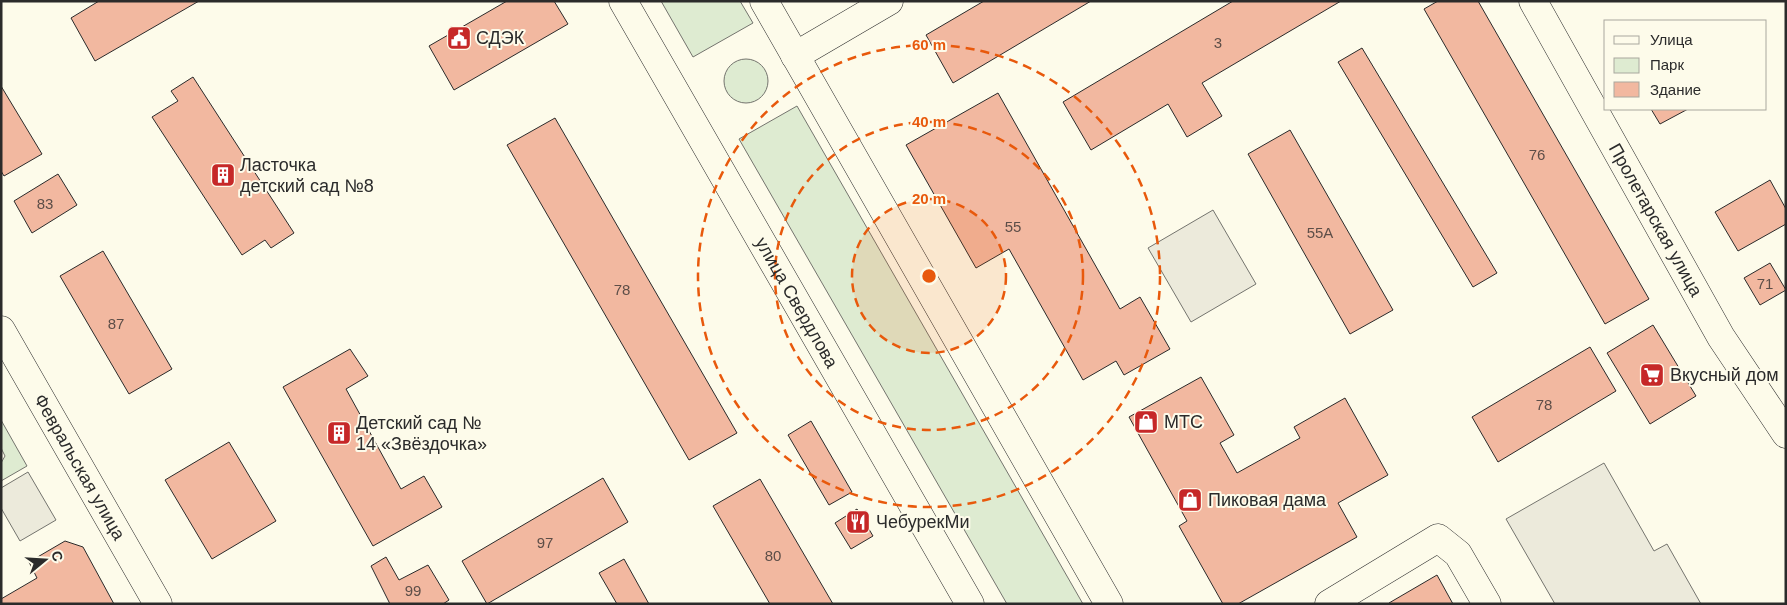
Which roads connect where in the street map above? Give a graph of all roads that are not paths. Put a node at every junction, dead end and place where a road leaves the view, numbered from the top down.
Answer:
1 (623, 1) edge
2 (764, 1) edge
3 (889, 1) edge
4 (1533, 1) edge
5 (795, 56) junction
6 (1, 330) edge
7 (1786, 434) edge
8 (158, 604) edge
9 (970, 604) edge
10 (1109, 604) edge
11 (1329, 604) edge
12 (1487, 604) edge

1 - 9 main road, улица Свердлова
2 - 5 main road
3 - 5 main road
4 - 7 main road, Пролетарская улица
5 - 10 main road
6 - 8 main road, Февральская улица
11 - 12 main road

